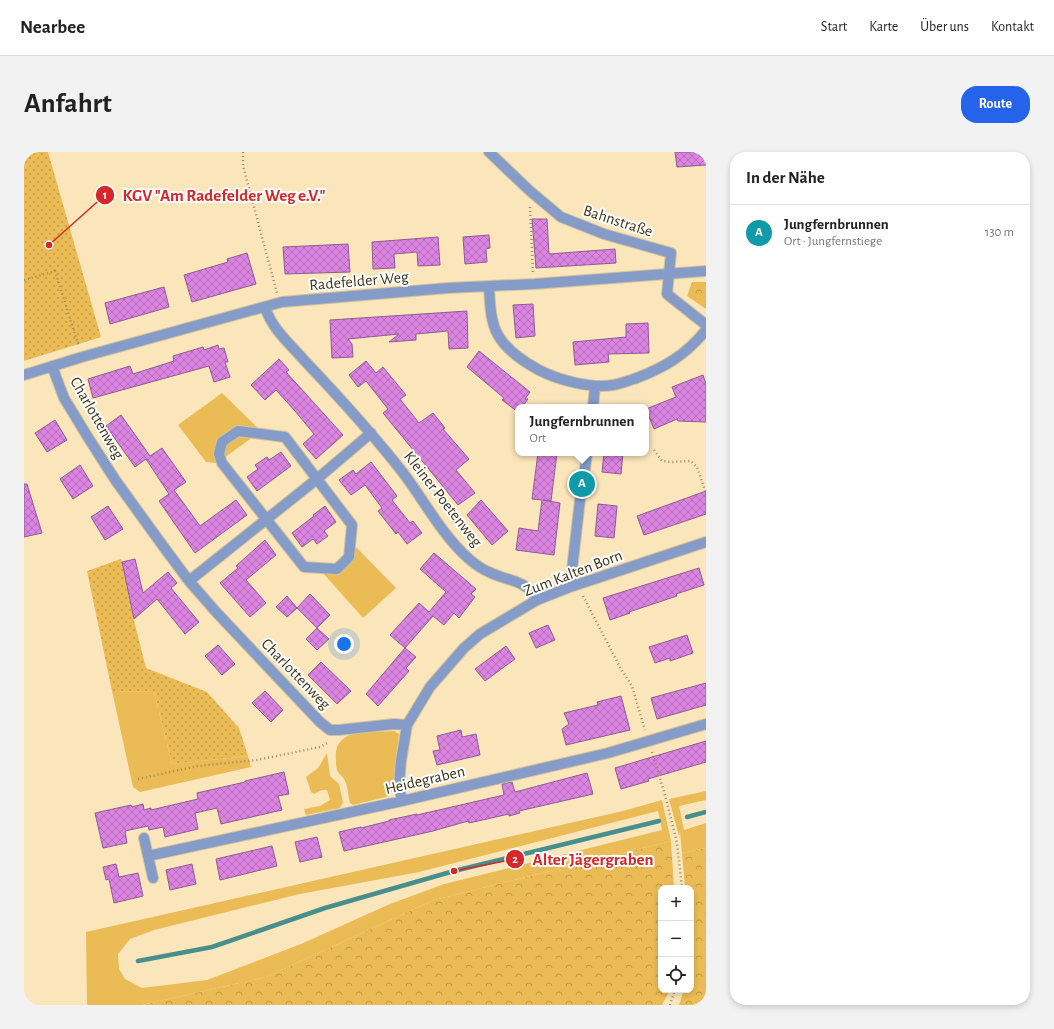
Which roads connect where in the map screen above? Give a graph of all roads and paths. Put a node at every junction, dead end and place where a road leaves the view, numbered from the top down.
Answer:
1 (243, 152) edge
2 (489, 152) edge
3 (530, 191) junction
4 (706, 271) edge
5 (669, 274) junction
6 (24, 280) edge
7 (534, 284) junction
8 (489, 287) junction
9 (280, 303) junction
10 (265, 307) junction
11 (706, 325) edge
12 (706, 330) edge
13 (82, 357) junction
14 (52, 366) junction
15 (24, 374) edge
16 (596, 386) junction
17 (593, 404) edge
18 (371, 433) junction
19 (654, 450) dead end
20 (587, 456) edge
21 (585, 469) dead end
22 (573, 477) dead end
23 (317, 479) junction
24 (593, 479) dead end
25 (571, 489) dead end
26 (591, 491) dead end
27 (706, 492) edge
28 (580, 500) dead end
29 (267, 520) junction
30 (706, 542) edge
31 (190, 581) junction
32 (574, 586) junction
33 (537, 600) junction
34 (706, 724) edge
35 (407, 725) junction
36 (340, 730) junction
37 (648, 740) junction
38 (138, 779) dead end
39 (402, 801) junction
40 (144, 838) dead end
41 (148, 856) junction
42 (153, 878) dead end
43 (682, 885) edge
44 (674, 993) edge
45 (669, 1004) edge

1 - 9 path
2 - 3 street, Bahnstraße
3 - 5 street, Bahnstraße
3 - 7 path
4 - 5 street, Radefelder Weg
5 - 7 street, Radefelder Weg
5 - 11 street, Bahnstraße
6 - 13 path
7 - 8 street, Radefelder Weg
8 - 9 street, Radefelder Weg
8 - 16 street
9 - 10 street, Radefelder Weg
10 - 13 street, Radefelder Weg
10 - 18 street, Kleiner Poetenweg
12 - 16 street
13 - 14 street, Radefelder Weg
14 - 15 street, Radefelder Weg
14 - 31 street, Charlottenweg
16 - 17 street
18 - 23 street
18 - 33 street, Kleiner Poetenweg
19 - 27 path
20 - 21 street
22 - 25 path
23 - 29 street
23 - 29 street
23 - 29 street
24 - 26 path
28 - 32 street
29 - 31 street
30 - 32 street, Zum Kalten Born
31 - 36 street, Charlottenweg
32 - 33 street, Zum Kalten Born
32 - 37 path
33 - 35 street, Zum Kalten Born
34 - 37 street, Heidegraben
35 - 36 street, Charlottenweg
35 - 39 street, Zum Kalten Born
36 - 38 path
37 - 39 street, Heidegraben
37 - 43 path
39 - 41 street, Heidegraben
40 - 41 street
41 - 42 street
44 - 45 path

